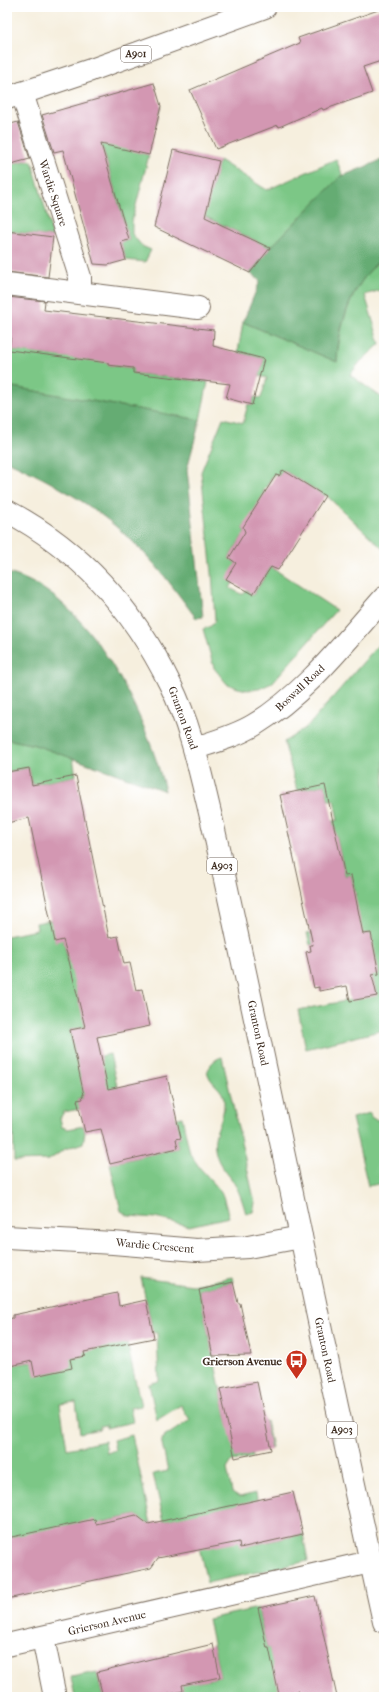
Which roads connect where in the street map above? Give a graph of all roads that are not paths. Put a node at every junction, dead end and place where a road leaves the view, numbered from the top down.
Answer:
1 (265, 7) edge
2 (14, 96) edge
3 (7, 284) edge
4 (80, 293) junction
5 (198, 308) dead end
6 (7, 511) edge
7 (384, 598) edge
8 (195, 748) junction
9 (7, 1237) edge
10 (301, 1237) junction
11 (370, 1562) junction
12 (384, 1622) edge
13 (43, 1638) junction
14 (7, 1645) edge
15 (55, 1697) edge

1 - 2 main road, A901
2 - 4 main road, Wardie Square
3 - 4 main road
4 - 5 main road
6 - 8 main road, Granton Road / A903
7 - 8 main road, Boswall Road
8 - 10 main road, Granton Road / A903
9 - 10 main road, Wardie Crescent
10 - 11 main road, Granton Road / A903
11 - 12 main road, Granton Road / A903
11 - 13 main road, Grierson Avenue
13 - 14 main road, Grierson Avenue
13 - 15 main road

